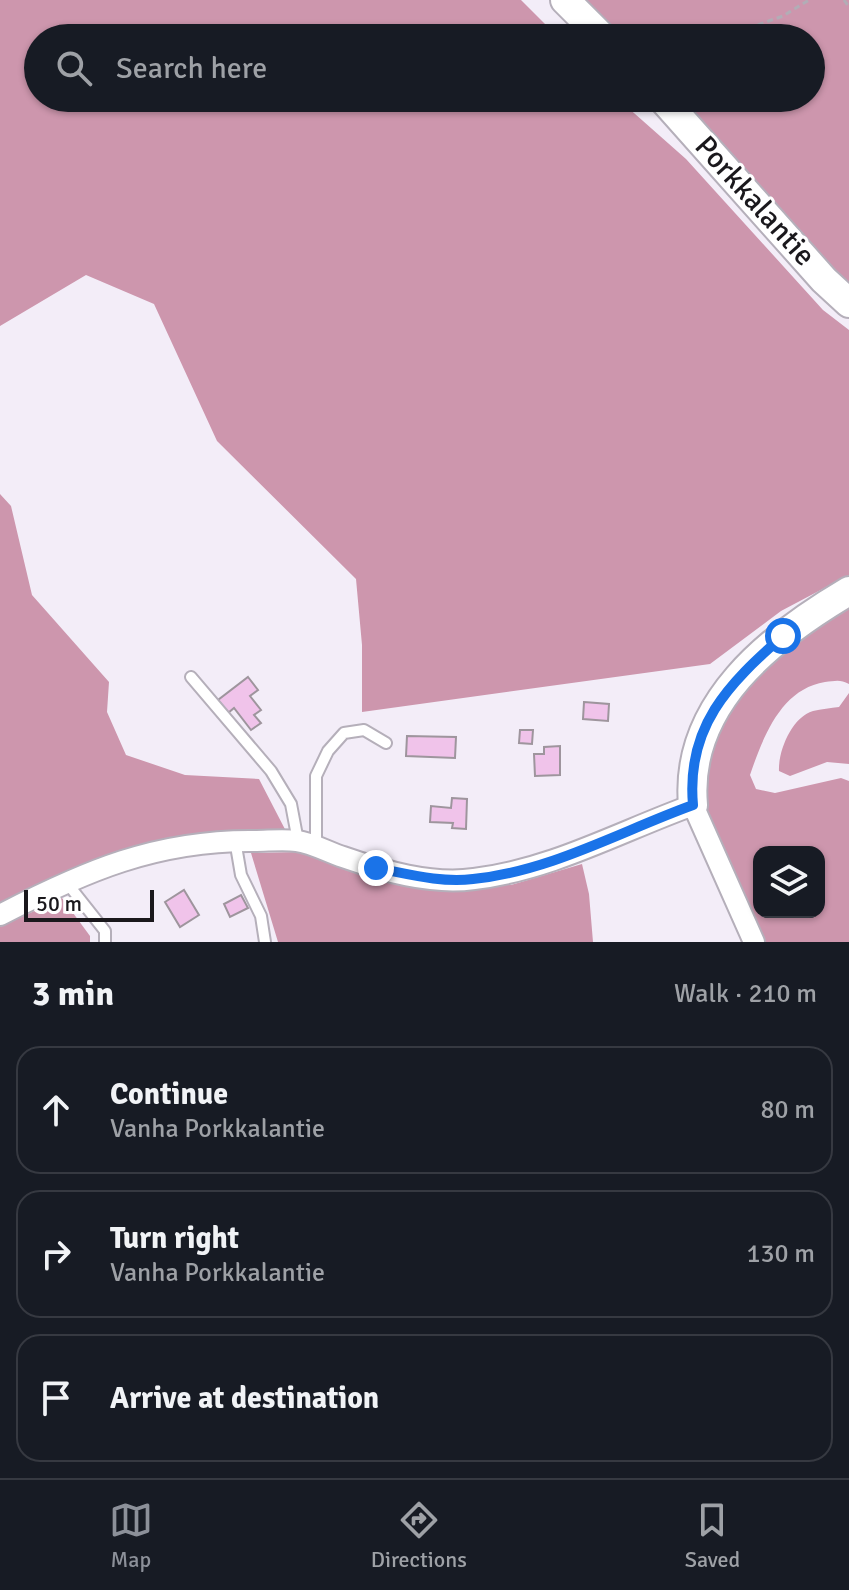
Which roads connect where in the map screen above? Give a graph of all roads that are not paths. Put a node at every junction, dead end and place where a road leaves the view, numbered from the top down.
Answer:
1 (565, 0) edge
2 (589, 24) edge
3 (674, 112) edge
4 (849, 303) edge
5 (849, 591) edge
6 (191, 677) dead end
7 (386, 743) dead end
8 (693, 805) junction
9 (235, 840) junction
10 (307, 844) junction
11 (66, 881) junction
12 (0, 915) edge
13 (105, 942) edge
14 (265, 942) edge
15 (754, 942) edge

1 - 2 street
3 - 4 street, Porkkalantie
5 - 8 street
6 - 10 lane
7 - 10 lane
8 - 10 street
8 - 15 street
9 - 10 street
9 - 11 street
9 - 14 lane
11 - 12 street
11 - 13 lane

